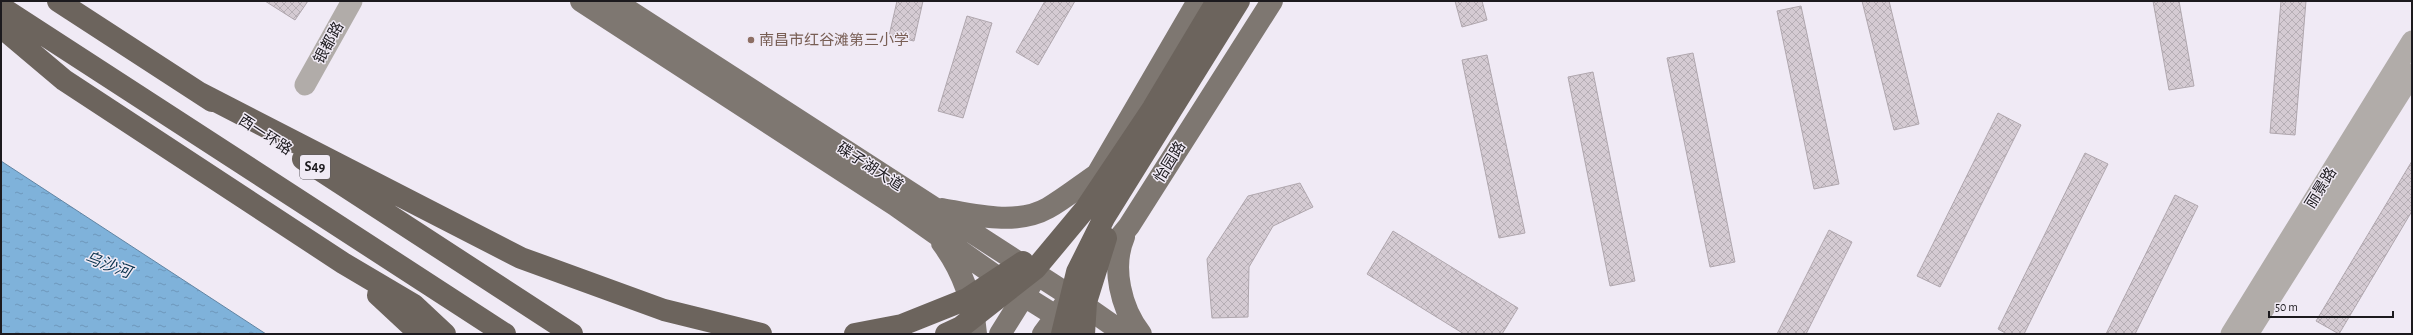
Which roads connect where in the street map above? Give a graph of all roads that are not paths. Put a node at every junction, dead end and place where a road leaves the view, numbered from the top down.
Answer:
1 (58, 1) edge
2 (352, 1) edge
3 (581, 1) edge
4 (614, 1) edge
5 (1198, 1) edge
6 (1218, 1) edge
7 (1239, 1) edge
8 (1272, 1) edge
9 (1, 7) edge
10 (1, 27) edge
11 (2412, 41) edge
12 (2412, 74) edge
13 (305, 85) dead end
14 (200, 93) junction
15 (1153, 108) junction
16 (1157, 133) junction
17 (1096, 175) junction
18 (933, 208) junction
19 (1129, 226) junction
20 (933, 231) junction
21 (343, 263) junction
22 (1038, 275) junction
23 (1024, 296) junction
24 (1072, 297) junction
25 (1058, 324) edge
26 (420, 334) edge
27 (445, 334) edge
28 (505, 334) edge
29 (572, 334) edge
30 (761, 334) edge
31 (855, 334) edge
32 (946, 334) edge
33 (976, 334) edge
34 (1000, 334) edge
35 (1043, 334) edge
36 (1084, 334) edge
37 (1125, 334) edge
38 (1141, 334) edge
39 (2231, 334) edge
40 (2248, 334) edge

1 - 14 highway, 西一环路 / S49
2 - 13 street, 银都路
3 - 20 main road, 碟子湖大道
4 - 18 main road, 碟子湖大道
5 - 17 main road
6 - 15 highway, bridge
7 - 16 highway, bridge
8 - 19 main road, 怡园路
9 - 28 highway, S49
10 - 21 highway
11 - 39 street, 丽景路
12 - 40 street, 丽景路
14 - 29 highway, 西一环路 / S49
14 - 30 highway
15 - 31 highway, bridge
15 - 32 highway, bridge
16 - 25 highway, bridge
16 - 36 highway, bridge
17 - 18 main road
17 - 22 main road
18 - 22 main road, 碟子湖大道
19 - 24 main road, 怡园路
19 - 38 main road
20 - 23 main road, 碟子湖大道
20 - 33 main road
21 - 26 highway
21 - 27 highway
22 - 23 main road
22 - 24 main road, 碟子湖大道
23 - 25 main road, 碟子湖大道
23 - 34 main road
24 - 25 main road, 怡园路
24 - 37 main road, 碟子湖大道
25 - 35 main road, 怡园路
25 - 36 main road, 碟子湖大道

